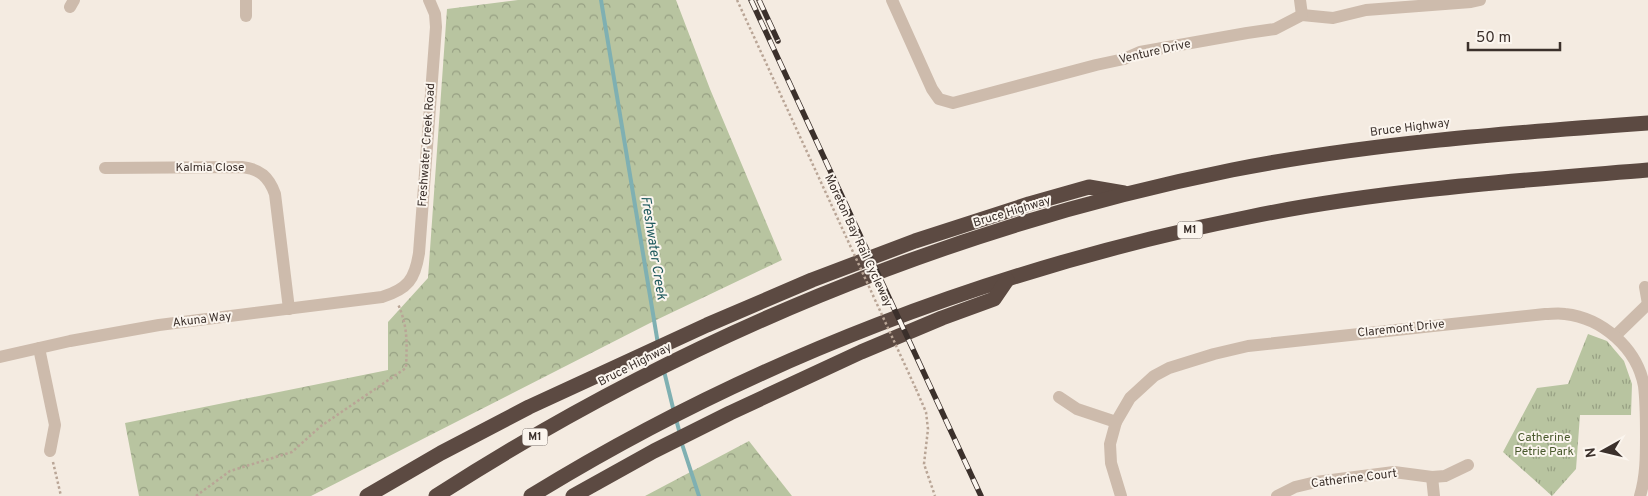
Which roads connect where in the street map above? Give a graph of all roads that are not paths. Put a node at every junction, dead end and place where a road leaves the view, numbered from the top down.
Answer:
1 (246, 0) edge
2 (429, 0) edge
3 (892, 0) edge
4 (1300, 0) edge
5 (1480, 0) edge
6 (1302, 15) junction
7 (246, 16) dead end
8 (1648, 123) edge
9 (105, 168) dead end
10 (1648, 170) edge
11 (1128, 193) junction
12 (1007, 280) junction
13 (1645, 287) dead end
14 (398, 290) joint
15 (1648, 304) edge
16 (289, 309) junction
17 (1615, 336) junction
18 (39, 348) junction
19 (0, 357) edge
20 (1059, 397) dead end
21 (1116, 422) junction
22 (50, 451) road end
23 (1468, 465) dead end
24 (1432, 477) junction
25 (367, 496) edge
26 (436, 496) edge
27 (531, 496) edge
28 (573, 496) edge
29 (1121, 496) edge
30 (1277, 496) edge
31 (1434, 496) edge
32 (1640, 496) edge

1 - 7 street
2 - 14 street, Freshwater Creek Road
3 - 6 street, Venture Drive
4 - 6 street
5 - 6 street
8 - 11 highway, Bruce Highway / M1
9 - 16 street, Kalmia Close
10 - 12 highway, M1
11 - 25 highway
11 - 26 highway, Bruce Highway / M1
12 - 27 highway, M1
12 - 28 highway
13 - 15 street
14 - 16 street, Akuna Way
15 - 17 street
16 - 18 street, Akuna Way
17 - 21 street, Claremont Drive
17 - 32 street, Claremont Drive
18 - 19 street, Akuna Way
18 - 22 street
20 - 21 street
21 - 29 street, Claremont Drive
23 - 24 street, Catherine Court
24 - 30 street, Catherine Court
24 - 31 street

